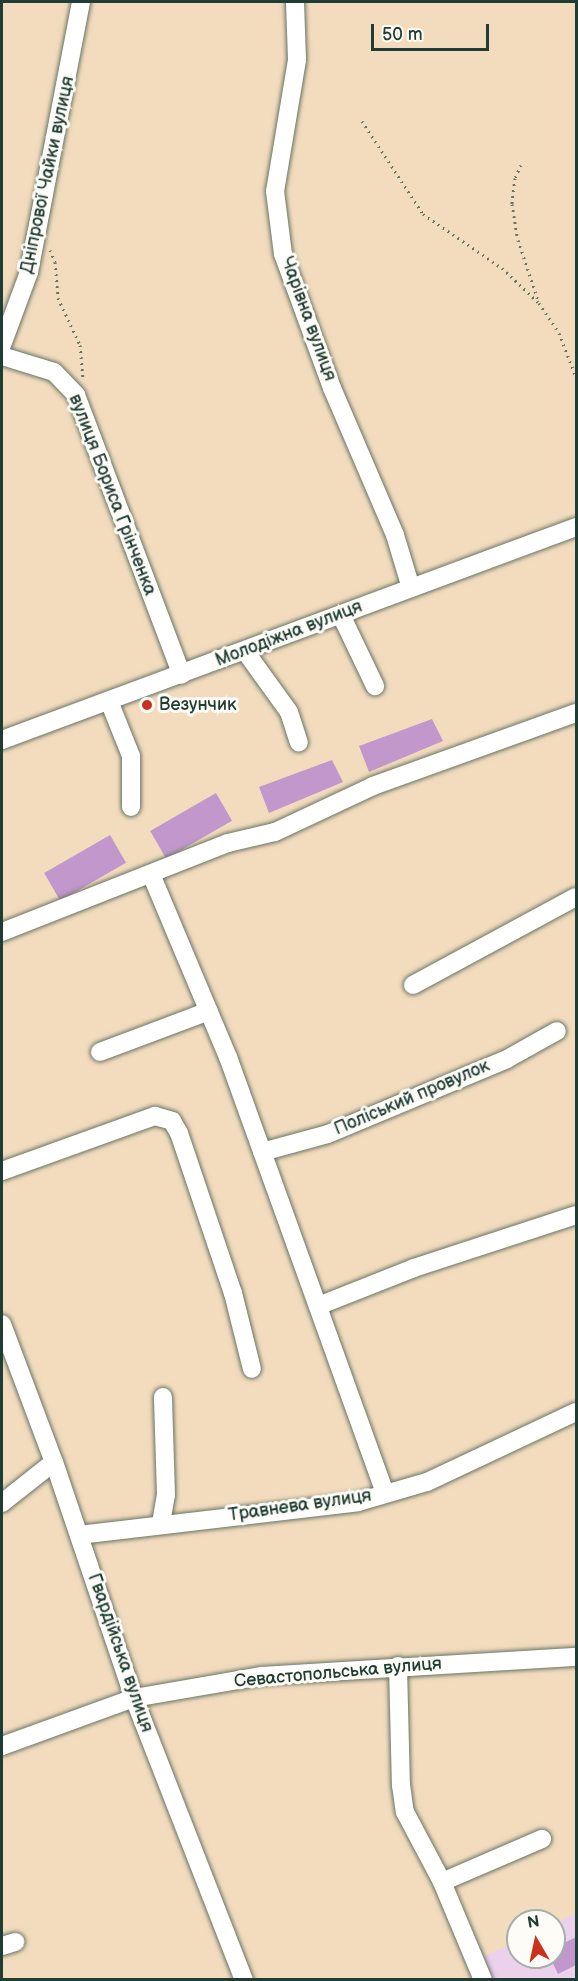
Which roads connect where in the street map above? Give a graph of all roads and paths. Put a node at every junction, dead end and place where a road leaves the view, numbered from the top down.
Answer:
1 (81, 2) edge
2 (296, 2) edge
3 (362, 121) dead end
4 (521, 165) dead end
5 (39, 226) junction
6 (539, 303) junction
7 (2, 345) edge
8 (2, 356) edge
9 (576, 377) edge
10 (81, 409) junction
11 (576, 527) edge
12 (411, 588) junction
13 (341, 615) junction
14 (245, 651) junction
15 (182, 675) junction
16 (375, 686) dead end
17 (109, 701) junction
18 (576, 713) edge
19 (2, 741) edge
20 (299, 742) dead end
21 (131, 807) dead end
22 (152, 874) junction
23 (576, 897) edge
24 (2, 933) edge
25 (413, 985) dead end
26 (208, 1011) junction
27 (557, 1031) dead end
28 (100, 1052) dead end
29 (262, 1152) junction
30 (2, 1172) edge
31 (576, 1215) edge
32 (318, 1306) junction
33 (2, 1324) edge
34 (252, 1369) dead end
35 (163, 1397) dead end
36 (576, 1412) edge
37 (54, 1462) junction
38 (385, 1494) junction
39 (2, 1503) edge
40 (161, 1523) junction
41 (79, 1536) junction
42 (576, 1657) edge
43 (398, 1666) junction
44 (134, 1698) junction
45 (2, 1746) edge
46 (542, 1839) dead end
47 (442, 1882) junction
48 (244, 1980) edge
49 (483, 1980) edge

1 - 5 street, Дніпрової Чайки вулиця
2 - 12 street, Чарівна вулиця
3 - 6 path
4 - 6 path
5 - 7 street, Дніпрової Чайки вулиця
5 - 10 path
6 - 9 path
8 - 10 street, вулиця Бориса Грінченка
10 - 15 street, вулиця Бориса Грінченка
11 - 12 street, Молодіжна вулиця
12 - 13 street, Молодіжна вулиця
13 - 14 street, Молодіжна вулиця
13 - 16 street
14 - 15 street, Молодіжна вулиця
14 - 20 street
15 - 17 street, Молодіжна вулиця
17 - 19 street, Молодіжна вулиця
17 - 21 street
18 - 22 street
22 - 24 street
22 - 26 street
23 - 25 street
26 - 28 street
26 - 29 street
27 - 29 street, Поліський провулок
29 - 32 street
30 - 34 street
31 - 32 street
32 - 38 street
33 - 37 street, Гвардійська вулиця
35 - 40 street
36 - 38 street, Травнева вулиця
37 - 39 street
37 - 41 street, Гвардійська вулиця
38 - 40 street, Травнева вулиця
40 - 41 street, Травнева вулиця
41 - 44 street, Гвардійська вулиця
42 - 43 street, Севастопольська вулиця
43 - 44 street, Севастопольська вулиця
43 - 47 street
44 - 45 street, Севастопольська вулиця
44 - 48 street, Гвардійська вулиця
46 - 47 street
47 - 49 street

